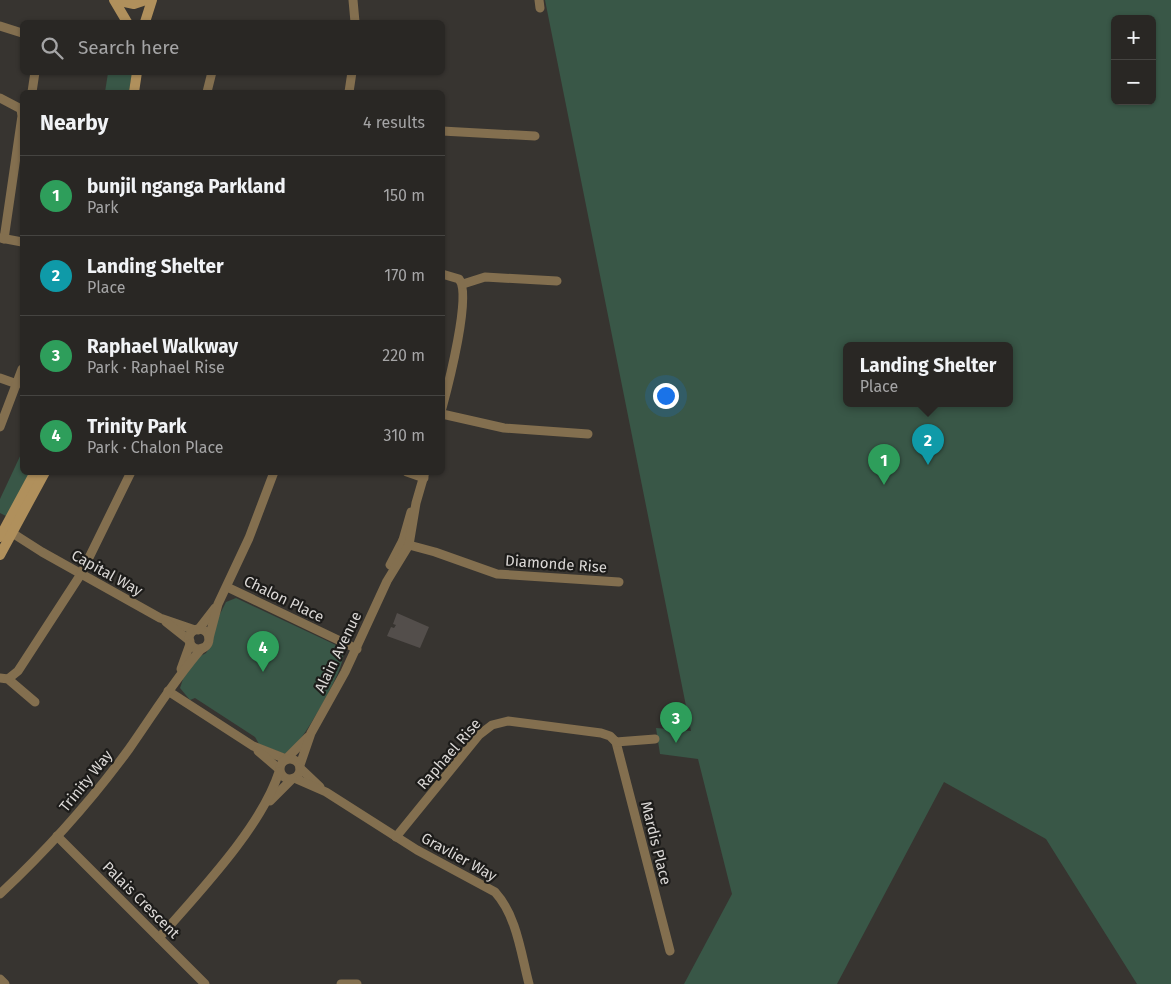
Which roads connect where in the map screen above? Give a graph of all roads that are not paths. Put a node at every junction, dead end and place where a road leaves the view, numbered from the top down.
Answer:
1 (115, 0) edge
2 (146, 0) edge
3 (152, 0) edge
4 (354, 0) edge
5 (126, 20) edge
6 (146, 20) edge
7 (355, 20) edge
8 (0, 26) edge
9 (20, 32) edge
10 (35, 75) edge
11 (137, 75) edge
12 (211, 75) edge
13 (352, 75) edge
14 (32, 90) edge
15 (134, 90) edge
16 (208, 90) edge
17 (349, 90) edge
18 (0, 98) edge
19 (20, 107) edge
20 (20, 130) edge
21 (445, 131) edge
22 (535, 136) dead end
23 (2, 239) edge
24 (20, 242) edge
25 (445, 275) edge
26 (557, 281) dead end
27 (463, 284) junction
28 (20, 376) edge
29 (0, 378) edge
30 (18, 384) junction
31 (445, 394) edge
32 (445, 415) edge
33 (0, 427) edge
34 (588, 434) dead end
35 (34, 475) edge
36 (43, 475) edge
37 (130, 475) edge
38 (273, 475) edge
39 (425, 475) edge
40 (6, 534) edge
41 (408, 542) junction
42 (0, 555) edge
43 (81, 574) junction
44 (619, 582) dead end
45 (227, 587) junction
46 (218, 604) junction
47 (160, 618) junction
48 (196, 630) junction
49 (209, 638) junction
50 (190, 642) junction
51 (202, 648) junction
52 (357, 649) junction
53 (179, 674) junction
54 (4, 678) edge
55 (168, 692) junction
56 (35, 702) dead end
57 (311, 733) junction
58 (655, 739) dead end
59 (616, 742) junction
60 (253, 746) junction
61 (286, 759) junction
62 (300, 767) junction
63 (279, 770) junction
64 (293, 779) junction
65 (326, 792) junction
66 (265, 806) junction
67 (57, 836) junction
68 (396, 837) junction
69 (0, 894) edge
70 (159, 938) junction
71 (670, 951) dead end
72 (0, 979) edge
73 (5, 984) edge
74 (205, 984) edge
75 (340, 984) edge
76 (357, 984) edge
77 (529, 984) edge

1 - 2 street
1 - 5 street
3 - 6 street
4 - 7 street
8 - 9 street
10 - 14 street
11 - 15 street
12 - 16 street
13 - 17 street
18 - 19 street
20 - 23 street
21 - 22 street
23 - 24 street
25 - 27 street
26 - 27 street
27 - 31 street
28 - 30 street
29 - 30 street
30 - 33 street
32 - 34 street
35 - 40 street
36 - 40 street
37 - 43 street
38 - 45 street
39 - 41 street, Alain Avenue
40 - 42 street
40 - 43 street, Capital Way
41 - 44 street, Diamonde Rise
41 - 52 street, Alain Avenue
43 - 47 street, Capital Way
43 - 54 street
45 - 46 street
45 - 52 street, Chalon Place
46 - 48 street
46 - 49 street
47 - 48 street, Capital Way
47 - 50 street, Capital Way
48 - 49 street
48 - 50 street
49 - 51 street
50 - 51 street
50 - 53 street, Trinity Way
51 - 53 street, Trinity Way
52 - 57 street, Alain Avenue
53 - 55 street, Trinity Way
54 - 56 street
55 - 60 street
55 - 67 street, Trinity Way
57 - 61 street, Alain Avenue
57 - 62 street, Alain Avenue
58 - 59 street, Raphael Rise
59 - 68 street, Raphael Rise
59 - 71 street, Mardis Place
60 - 61 street
60 - 63 street
61 - 62 street
61 - 63 street
62 - 64 street
62 - 65 street, Gravlier Way
63 - 64 street
63 - 66 street
64 - 65 street, Gravlier Way
64 - 66 street
65 - 68 street, Gravlier Way
66 - 70 street
67 - 69 street, Trinity Way
67 - 70 street, Palais Crescent
68 - 77 street, Gravlier Way
70 - 74 street, Palais Crescent
72 - 73 street
75 - 76 street

